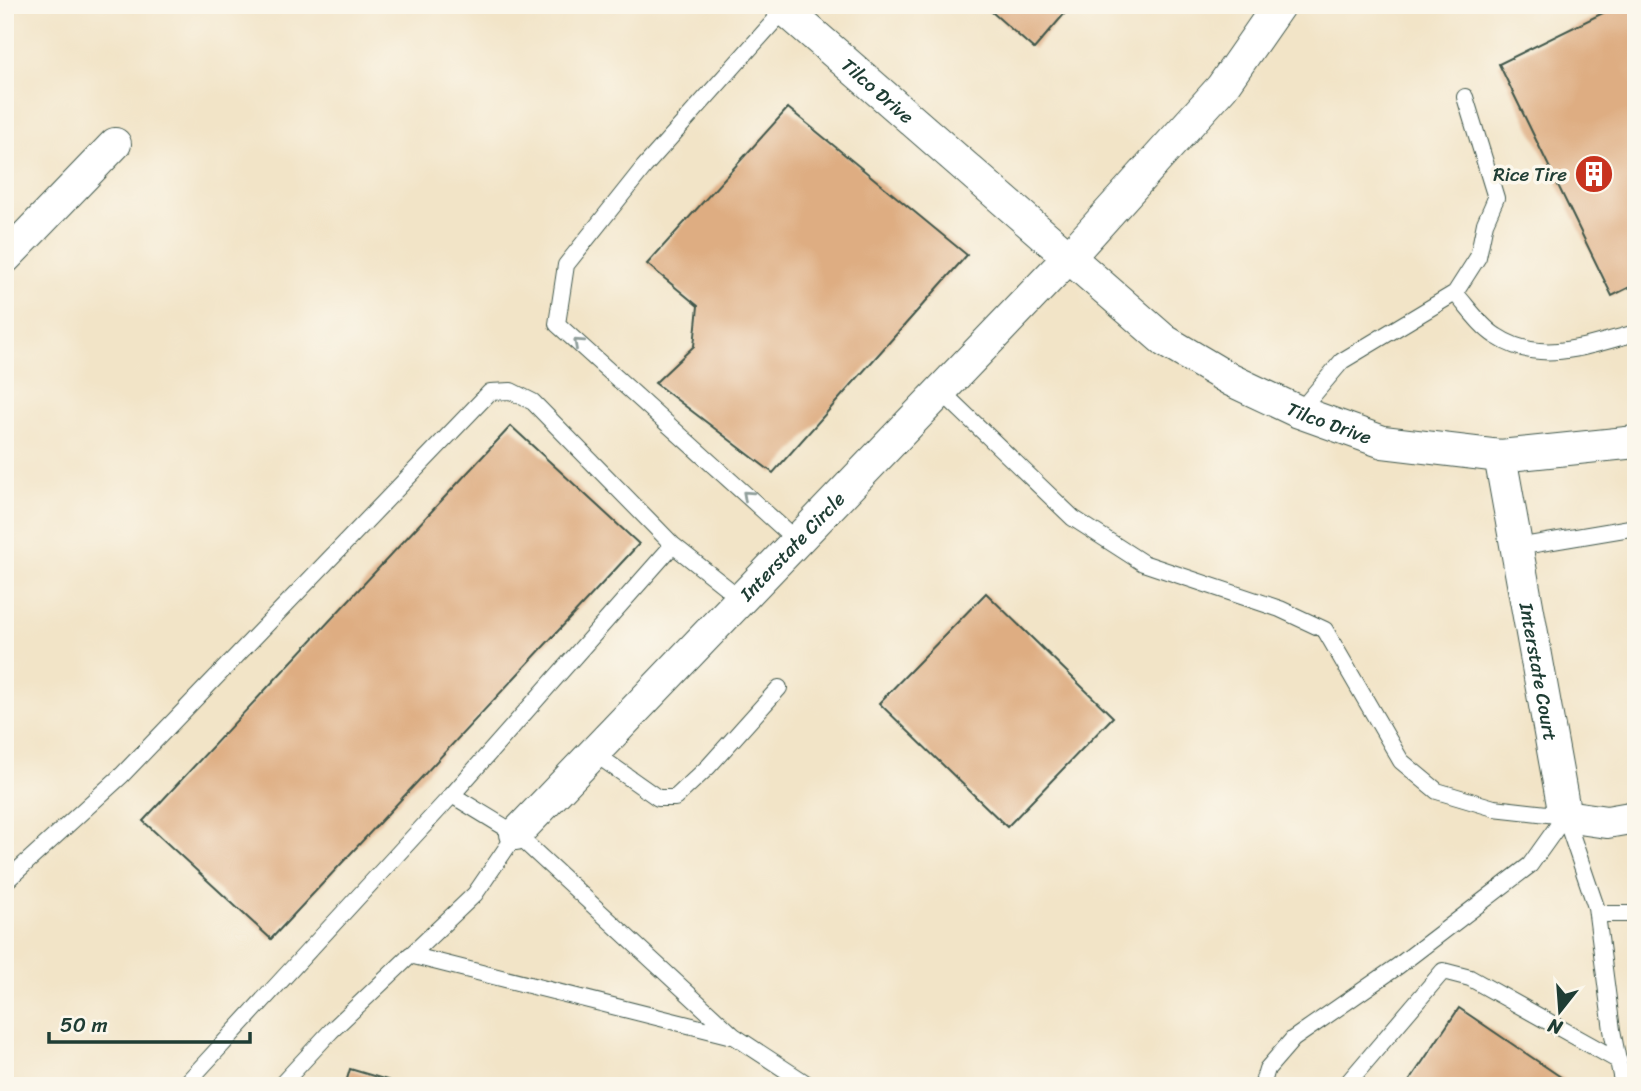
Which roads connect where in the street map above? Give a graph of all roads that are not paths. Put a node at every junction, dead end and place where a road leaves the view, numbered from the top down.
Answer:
1 (1279, 5) edge
2 (783, 7) edge
3 (1465, 97) dead end
4 (115, 144) dead end
5 (1069, 257) junction
6 (5, 258) edge
7 (1455, 293) junction
8 (1636, 333) edge
9 (941, 391) junction
10 (1299, 412) junction
11 (1636, 442) edge
12 (1500, 456) junction
13 (1636, 527) edge
14 (797, 541) junction
15 (673, 545) junction
16 (1517, 547) junction
17 (741, 599) junction
18 (779, 688) dead end
19 (594, 753) junction
20 (452, 795) junction
21 (1564, 816) junction
22 (1636, 817) edge
23 (516, 834) junction
24 (5, 882) edge
25 (1597, 914) junction
26 (1636, 914) edge
27 (1429, 943) junction
28 (411, 955) junction
29 (1443, 971) junction
30 (734, 1037) junction
31 (1619, 1061) junction
32 (184, 1086) edge
33 (280, 1086) edge
34 (810, 1086) edge
35 (1262, 1086) edge
36 (1345, 1086) edge
37 (1623, 1086) edge

1 - 5 street
2 - 5 street, Tilco Drive
14 -> 2 lane
3 - 7 lane
4 - 6 street
5 - 9 street, Interstate Circle
5 - 10 street, Tilco Drive
7 - 8 lane
7 - 10 lane
9 - 14 street, Interstate Circle
9 - 21 lane
10 - 12 street, Tilco Drive
11 - 12 street, Tilco Drive
12 - 16 street, Interstate Court
13 - 16 lane
14 - 17 street, Interstate Circle
15 - 17 lane
15 - 20 lane
15 - 24 lane
16 - 21 street, Interstate Court
17 - 19 street, Interstate Circle
18 - 19 lane
19 - 23 street, Interstate Circle
20 - 23 lane
20 - 32 lane
21 - 22 street
21 - 25 lane
21 - 27 lane
23 - 28 lane
23 - 30 lane
25 - 26 lane
25 - 31 lane
27 - 29 lane
27 - 35 lane
28 - 30 lane
28 - 33 lane
29 - 31 lane
29 - 36 lane
30 - 34 lane
31 - 37 lane

